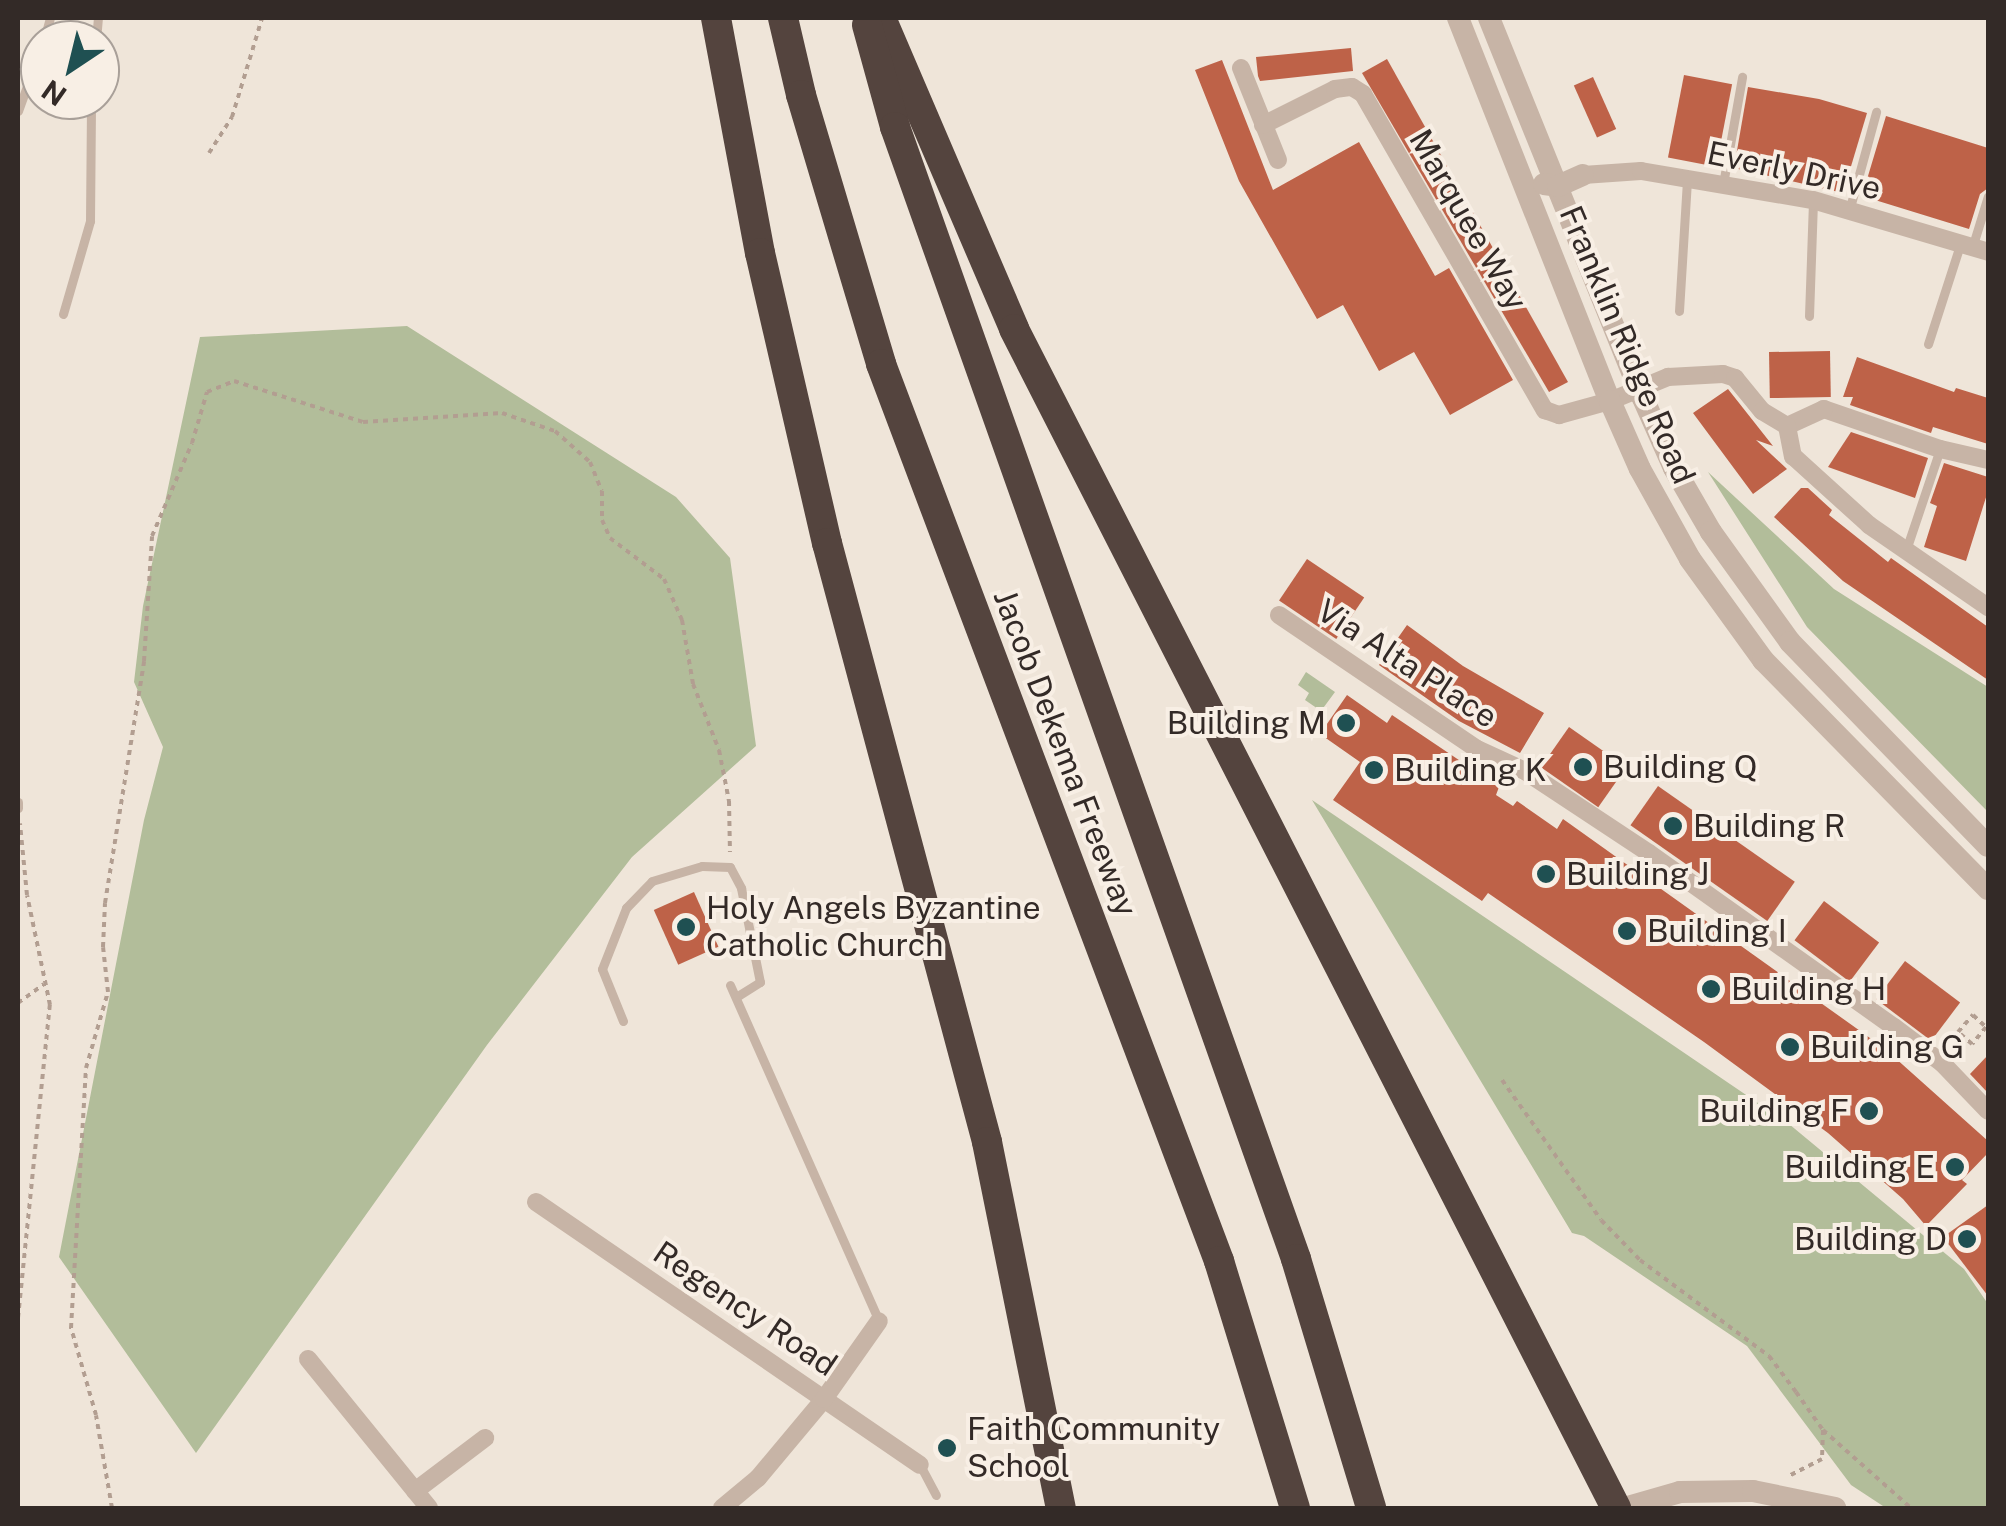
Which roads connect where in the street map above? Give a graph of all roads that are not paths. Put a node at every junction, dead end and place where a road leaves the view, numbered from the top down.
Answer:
1 (716, 18) edge
2 (783, 18) edge
3 (865, 18) edge
4 (881, 18) edge
5 (1458, 18) edge
6 (1489, 18) edge
7 (1240, 68) dead end
8 (1742, 77) dead end
9 (1876, 112) dead end
10 (1494, 114) junction
11 (91, 120) edge
12 (1263, 124) junction
13 (1278, 160) dead end
14 (1583, 175) joint
15 (1686, 179) junction
16 (1722, 184) junction
17 (1558, 186) junction
18 (1988, 196) edge
19 (1814, 200) junction
20 (1849, 211) junction
21 (1974, 248) edge
22 (1574, 307) junction
23 (1679, 311) dead end
24 (64, 314) dead end
25 (1809, 316) dead end
26 (1928, 344) dead end
27 (1639, 389) junction
28 (1610, 401) junction
29 (1788, 426) junction
30 (1940, 448) junction
31 (1988, 460) edge
32 (1674, 468) junction
33 (1906, 552) junction
34 (1988, 607) edge
35 (1280, 615) dead end
36 (1988, 846) edge
37 (1988, 889) edge
38 (730, 985) dead end
39 (736, 996) junction
40 (623, 1021) dead end
41 (1988, 1111) edge
42 (536, 1202) dead end
43 (879, 1322) joint
44 (308, 1359) dead end
45 (824, 1399) junction
46 (485, 1438) dead end
47 (920, 1465) joint
48 (414, 1491) junction
49 (936, 1496) dead end
50 (428, 1508) edge
51 (722, 1508) edge
52 (1061, 1508) edge
53 (1295, 1508) edge
54 (1371, 1508) edge
55 (1616, 1508) edge
56 (1624, 1508) edge
57 (1835, 1508) edge

1 - 52 highway
2 - 53 highway, Jacob Dekema Freeway
3 - 54 highway, Jacob Dekema Freeway
4 - 55 highway
5 - 10 street, Franklin Ridge Road
6 - 17 street, Franklin Ridge Road
7 - 12 street
8 - 16 lane
9 - 20 lane
10 - 17 street
10 - 22 street, Franklin Ridge Road
11 - 24 lane
12 - 13 street
12 - 28 street, Marquee Way
14 - 15 street, Everly Drive
14 - 17 street
15 - 16 street, Everly Drive
15 - 23 lane
16 - 19 street, Everly Drive
17 - 27 street, Franklin Ridge Road
18 - 21 lane
19 - 20 street, Everly Drive
19 - 25 lane
20 - 21 street, Everly Drive
21 - 26 lane
22 - 27 street
22 - 28 street, Franklin Ridge Road
27 - 28 street
27 - 29 street
27 - 32 street, Franklin Ridge Road
28 - 32 street
28 - 37 street, Franklin Ridge Road
29 - 30 street
29 - 33 street
30 - 31 street
30 - 33 lane
32 - 36 street, Franklin Ridge Road
33 - 34 street
35 - 41 street, Via Alta Place
38 - 39 lane
39 - 40 lane
39 - 43 lane
42 - 45 street, Regency Road
43 - 45 street
44 - 48 street
45 - 47 street, Regency Road
45 - 51 street
46 - 48 street
47 - 49 lane
48 - 50 street
56 - 57 street

